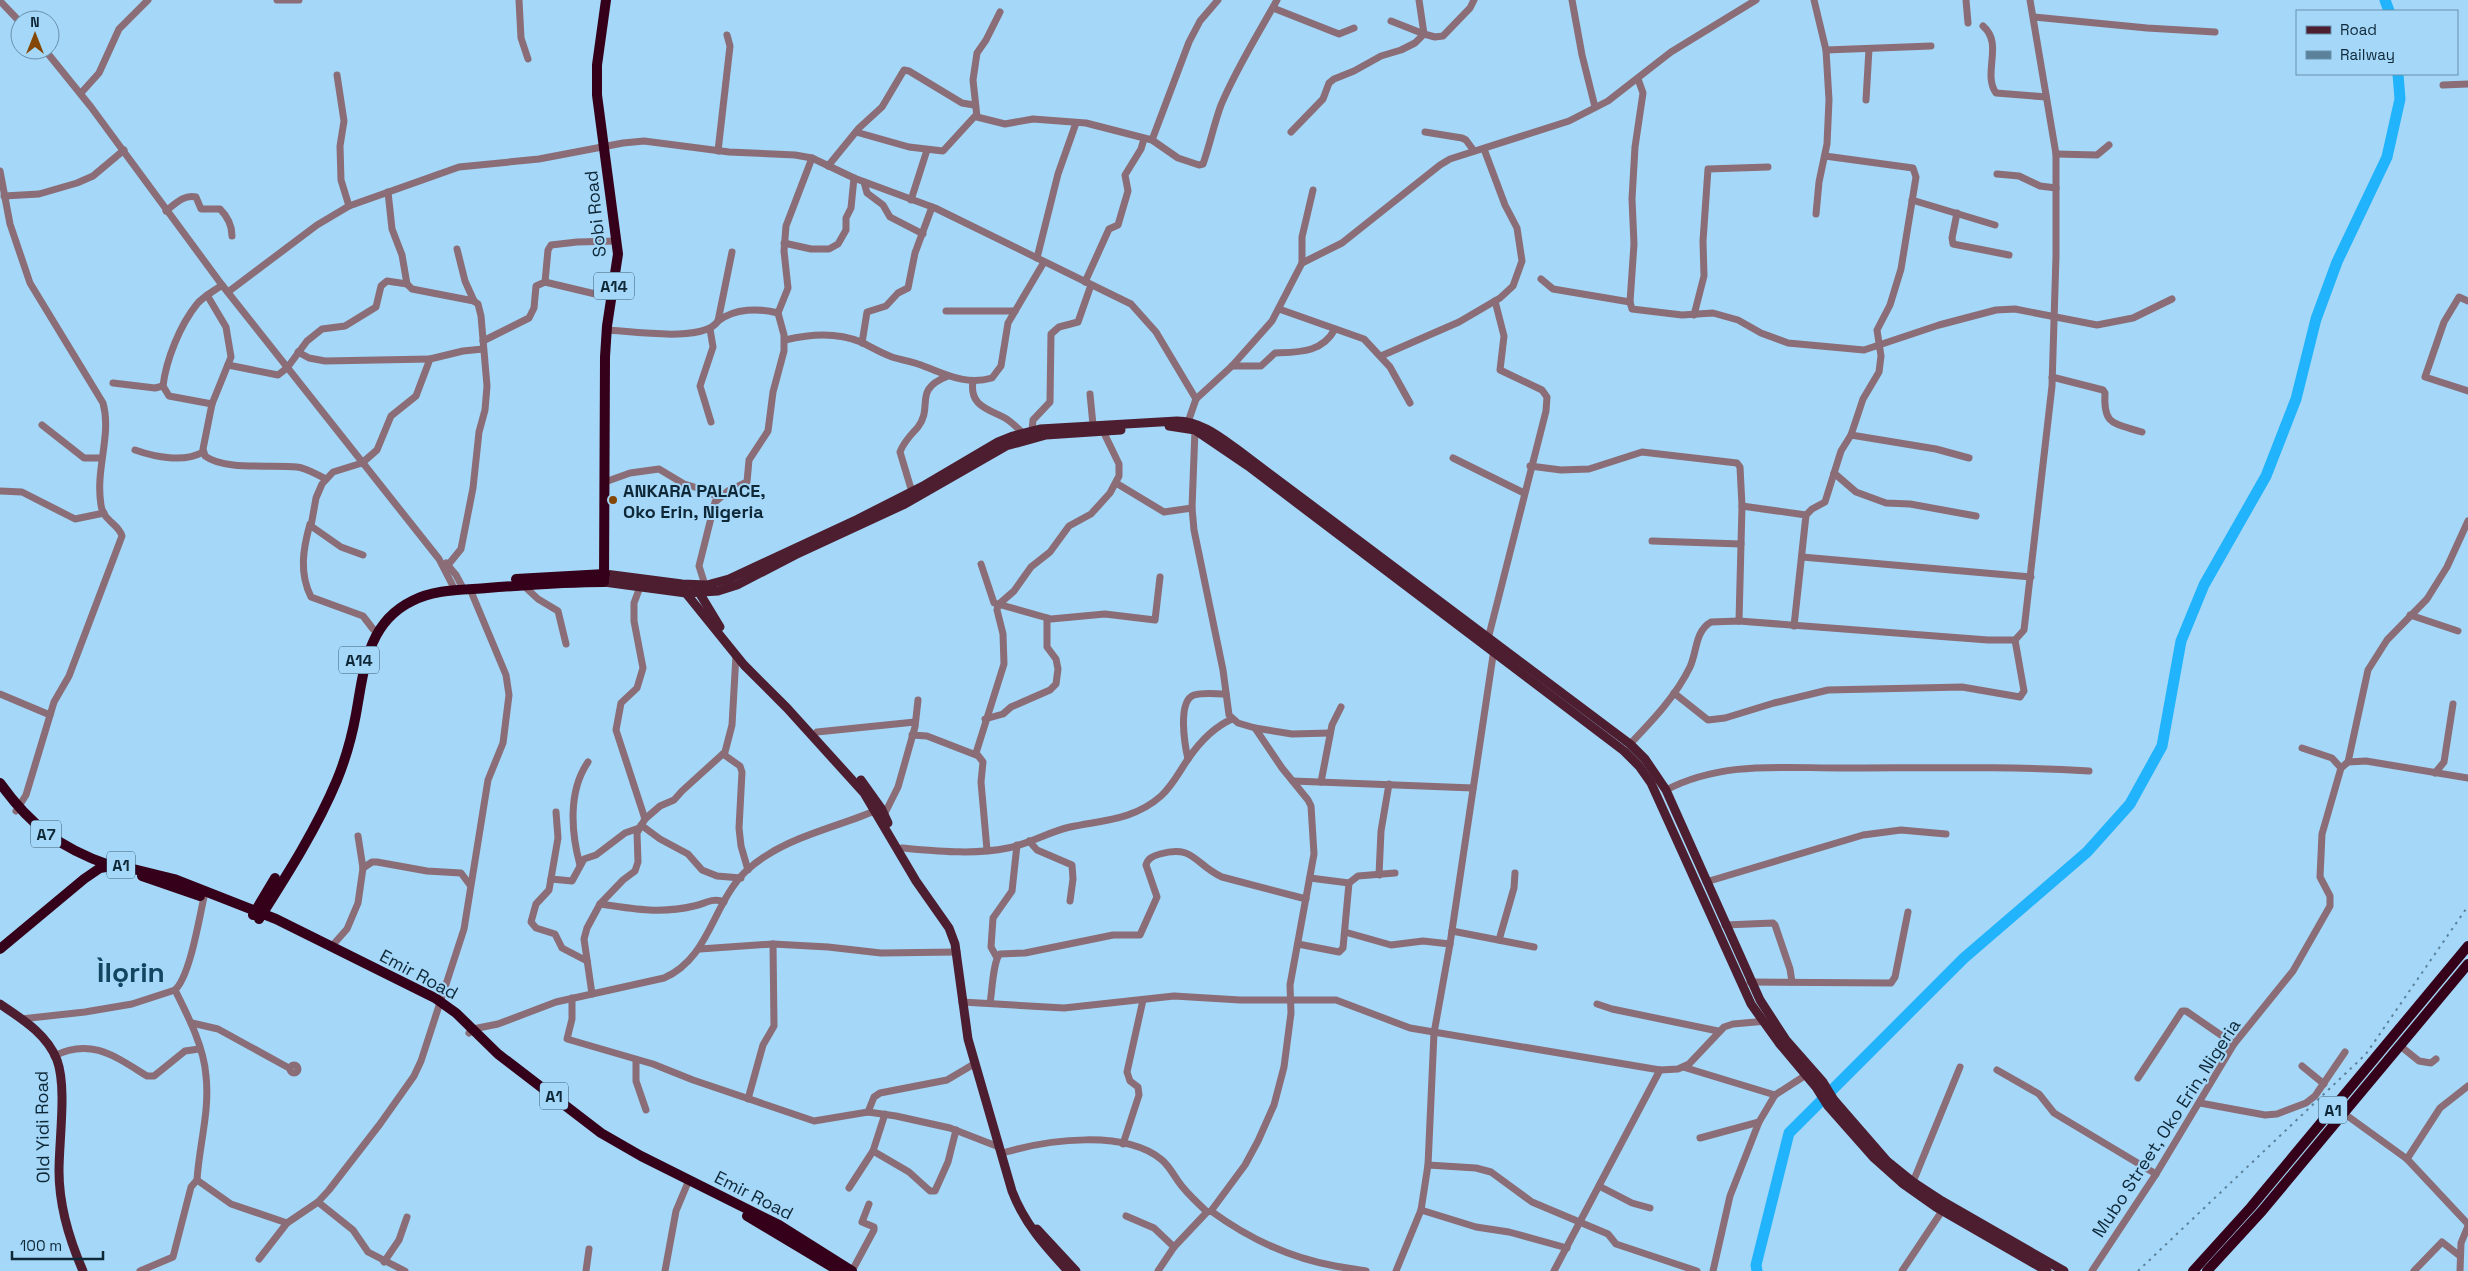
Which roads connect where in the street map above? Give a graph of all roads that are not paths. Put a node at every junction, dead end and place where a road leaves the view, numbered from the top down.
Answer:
1 (148, 0) edge
2 (277, 0) edge
3 (299, 0) edge
4 (519, 0) edge
5 (606, 0) edge
6 (1218, 0) edge
7 (1277, 0) edge
8 (1419, 0) edge
9 (1474, 0) edge
10 (1572, 0) edge
11 (1756, 0) edge
12 (1816, 0) edge
13 (1966, 0) edge
14 (2030, 0) edge
15 (0, 1) edge
16 (1273, 8) junction
17 (10, 12) edge
18 (1000, 12) dead end
19 (2034, 18) junction
20 (1391, 21) dead end
21 (1968, 23) dead end
22 (1983, 26) dead end
23 (1354, 28) dead end
24 (2215, 32) dead end
25 (1424, 34) junction
26 (727, 35) dead end
27 (1931, 46) dead end
28 (1869, 49) junction
29 (1826, 50) junction
30 (528, 59) dead end
31 (53, 60) edge
32 (337, 75) dead end
33 (1638, 79) junction
34 (2443, 84) dead end
35 (2468, 84) edge
36 (81, 93) junction
37 (2046, 97) junction
38 (1866, 100) dead end
39 (974, 104) junction
40 (1595, 107) junction
41 (976, 115) junction
42 (1076, 123) junction
43 (856, 132) junction
44 (1291, 132) dead end
45 (1425, 132) dead end
46 (1148, 140) junction
47 (2109, 145) dead end
48 (604, 147) junction
49 (1484, 149) junction
50 (124, 150) junction
51 (928, 150) junction
52 (718, 151) junction
53 (1474, 151) junction
54 (2056, 154) junction
55 (1825, 156) junction
56 (812, 158) junction
57 (828, 166) junction
58 (1768, 167) dead end
59 (0, 171) edge
60 (1997, 174) dead end
61 (854, 178) junction
62 (864, 182) junction
63 (2056, 188) junction
64 (1312, 190) dead end
65 (388, 192) junction
66 (2, 193) edge
67 (911, 200) junction
68 (1912, 200) junction
69 (348, 206) junction
70 (932, 207) junction
71 (166, 211) junction
72 (1816, 214) dead end
73 (1957, 214) junction
74 (1995, 225) dead end
75 (923, 234) junction
76 (232, 236) dead end
77 (617, 241) junction
78 (784, 243) junction
79 (457, 249) dead end
80 (732, 252) dead end
81 (2009, 255) dead end
82 (1036, 258) junction
83 (1044, 262) junction
84 (1302, 263) junction
85 (1541, 279) dead end
86 (545, 282) junction
87 (1088, 283) junction
88 (407, 284) junction
89 (222, 285) junction
90 (228, 292) junction
91 (207, 295) junction
92 (612, 298) junction
93 (2172, 300) dead end
94 (474, 301) junction
95 (1495, 301) junction
96 (2468, 301) edge
97 (1630, 302) junction
98 (1279, 309) junction
99 (946, 311) dead end
100 (1015, 311) junction
101 (778, 313) junction
102 (1694, 315) junction
103 (2052, 318) junction
104 (718, 321) junction
105 (710, 329) junction
106 (1335, 329) junction
107 (607, 330) junction
108 (785, 340) junction
109 (483, 341) junction
110 (862, 343) junction
111 (1879, 345) junction
112 (484, 349) junction
113 (298, 352) junction
114 (1381, 356) junction
115 (430, 359) junction
116 (228, 365) junction
117 (1232, 366) junction
118 (287, 368) junction
119 (948, 376) junction
120 (2052, 377) junction
121 (973, 381) junction
122 (113, 383) dead end
123 (163, 386) junction
124 (2468, 391) edge
125 (1090, 394) dead end
126 (1196, 399) junction
127 (1410, 403) dead end
128 (212, 404) junction
129 (711, 422) dead end
130 (42, 425) dead end
131 (1093, 425) junction
132 (1190, 426) junction
133 (1103, 431) junction
134 (1027, 432) junction
135 (2142, 432) dead end
136 (1851, 435) junction
137 (135, 450) dead end
138 (203, 452) junction
139 (101, 458) junction
140 (1453, 458) dead end
141 (1969, 458) dead end
142 (362, 463) junction
143 (1530, 466) junction
144 (1834, 473) junction
145 (326, 478) junction
146 (605, 482) junction
147 (1116, 483) junction
148 (1286, 490) junction
149 (0, 491) edge
150 (912, 492) junction
151 (1524, 493) junction
152 (718, 498) junction
153 (1742, 506) junction
154 (1192, 508) junction
155 (104, 513) junction
156 (1806, 514) junction
157 (1976, 516) dead end
158 (310, 524) junction
159 (2467, 525) edge
160 (1652, 541) dead end
161 (1741, 544) junction
162 (363, 555) dead end
163 (1802, 557) junction
164 (439, 559) junction
165 (981, 564) dead end
166 (448, 565) junction
167 (1160, 576) dead end
168 (605, 578) junction
169 (2031, 578) junction
170 (523, 585) junction
171 (640, 587) junction
172 (460, 588) junction
173 (700, 588) junction
174 (684, 589) junction
175 (998, 605) junction
176 (2410, 615) junction
177 (1047, 618) junction
178 (1739, 621) junction
179 (1794, 626) junction
180 (373, 629) junction
181 (2458, 631) dead end
182 (2015, 640) junction
183 (566, 644) dead end
184 (1492, 645) junction
185 (736, 656) junction
186 (1674, 693) junction
187 (0, 694) edge
188 (1226, 694) junction
189 (918, 700) dead end
190 (2453, 704) dead end
191 (1341, 707) dead end
192 (50, 715) junction
193 (985, 719) junction
194 (1232, 719) junction
195 (915, 722) junction
196 (1255, 728) junction
197 (817, 732) junction
198 (1330, 733) junction
199 (912, 735) junction
200 (1630, 744) junction
201 (2302, 748) dead end
202 (723, 754) junction
203 (976, 755) junction
204 (1188, 759) junction
205 (588, 762) dead end
206 (2348, 762) junction
207 (2341, 768) junction
208 (2089, 771) dead end
209 (2435, 773) junction
210 (2468, 778) edge
211 (1293, 781) junction
212 (1321, 782) junction
213 (0, 783) edge
214 (1389, 784) junction
215 (1473, 788) junction
216 (0, 789) edge
217 (1666, 790) junction
218 (17, 810) junction
219 (880, 811) junction
220 (556, 812) dead end
221 (642, 824) junction
222 (1946, 834) dead end
223 (358, 836) dead end
224 (1029, 841) junction
225 (1017, 845) junction
226 (902, 848) junction
227 (986, 850) junction
228 (109, 865) junction
229 (580, 866) junction
230 (363, 868) junction
231 (748, 870) junction
232 (94, 871) junction
233 (1395, 873) dead end
234 (1515, 873) dead end
235 (1380, 875) junction
236 (740, 878) junction
237 (1310, 878) junction
238 (550, 879) junction
239 (1706, 882) junction
240 (1349, 883) junction
241 (470, 886) junction
242 (204, 897) junction
243 (1306, 899) junction
244 (724, 902) junction
245 (1070, 902) dead end
246 (600, 904) junction
247 (1908, 912) dead end
248 (257, 914) junction
249 (1725, 925) junction
250 (1452, 931) junction
251 (1345, 932) junction
252 (18, 939) junction
253 (1499, 940) junction
254 (773, 944) junction
255 (1298, 944) junction
256 (1450, 944) junction
257 (1534, 946) dead end
258 (2468, 946) edge
259 (331, 947) junction
260 (0, 949) edge
261 (700, 949) junction
262 (957, 952) junction
263 (996, 956) junction
264 (0, 958) edge
265 (587, 961) junction
266 (2468, 964) edge
267 (1750, 982) junction
268 (1792, 982) junction
269 (175, 990) junction
270 (592, 994) junction
271 (572, 998) junction
272 (1143, 1000) junction
273 (1291, 1000) junction
274 (965, 1002) junction
275 (990, 1003) junction
276 (0, 1004) edge
277 (439, 1004) junction
278 (1597, 1004) dead end
279 (21, 1019) junction
280 (1762, 1021) junction
281 (1773, 1021) junction
282 (192, 1023) junction
283 (471, 1031) junction
284 (1718, 1031) junction
285 (1434, 1034) junction
286 (2234, 1044) junction
287 (2399, 1045) junction
288 (199, 1049) junction
289 (2345, 1052) dead end
290 (54, 1056) junction
291 (2436, 1059) dead end
292 (636, 1060) junction
293 (974, 1064) junction
294 (2302, 1066) dead end
295 (1683, 1067) junction
296 (1960, 1067) dead end
297 (290, 1068) dead end
298 (1660, 1070) junction
299 (1998, 1070) dead end
300 (1806, 1075) junction
301 (2138, 1078) dead end
302 (1820, 1084) junction
303 (2324, 1084) junction
304 (2468, 1086) edge
305 (1775, 1095) junction
306 (748, 1099) junction
307 (1831, 1103) junction
308 (2200, 1103) junction
309 (646, 1110) dead end
310 (868, 1112) junction
311 (2342, 1112) junction
312 (885, 1114) junction
313 (1759, 1122) junction
314 (956, 1130) junction
315 (1700, 1138) dead end
316 (1124, 1144) junction
317 (872, 1150) junction
318 (1002, 1150) junction
319 (2407, 1159) junction
320 (1428, 1165) junction
321 (2156, 1174) junction
322 (197, 1180) junction
323 (1913, 1182) junction
324 (687, 1183) junction
325 (1599, 1186) junction
326 (849, 1188) dead end
327 (318, 1202) junction
328 (869, 1204) dead end
329 (1650, 1208) dead end
330 (1421, 1210) junction
331 (1942, 1211) junction
332 (1209, 1212) junction
333 (1126, 1216) dead end
334 (407, 1217) dead end
335 (287, 1222) junction
336 (1580, 1222) junction
337 (2468, 1225) edge
338 (1174, 1247) junction
339 (1567, 1248) junction
340 (589, 1249) dead end
341 (2460, 1256) junction
342 (259, 1259) dead end
343 (384, 1262) junction
344 (836, 1270) edge
345 (83, 1271) edge
346 (140, 1271) edge
347 (405, 1271) edge
348 (586, 1271) edge
349 (665, 1271) edge
350 (852, 1271) edge
351 (1068, 1271) edge
352 (1076, 1271) edge
353 (1158, 1271) edge
354 (1366, 1271) edge
355 (1396, 1271) edge
356 (1554, 1271) edge
357 (1697, 1271) edge
358 (1713, 1271) edge
359 (1902, 1271) edge
360 (2046, 1271) edge
361 (2064, 1271) edge
362 (2092, 1271) edge
363 (2193, 1271) edge
364 (2207, 1271) edge
365 (2414, 1271) edge
366 (2460, 1271) edge

1 - 36 street
2 - 3 street
4 - 30 street
5 - 48 highway, Sobi Road / A14
6 - 46 street
7 - 16 street
8 - 25 street
9 - 25 street
10 - 40 street
11 - 33 street
12 - 29 street
13 - 21 street
14 - 19 street
15 - 17 street
16 - 23 street
16 - 46 street
18 - 39 street
19 - 24 street
19 - 37 street
20 - 25 street
22 - 37 street
25 - 44 street
26 - 52 street
27 - 28 street
28 - 29 street
28 - 38 street
29 - 55 street
31 - 36 street
32 - 69 street
33 - 40 street
33 - 97 street
34 - 35 street
36 - 50 street
37 - 54 street
39 - 41 street
39 - 43 street
40 - 49 street
41 - 42 street
41 - 51 street
42 - 46 street
42 - 82 street
43 - 51 street
43 - 57 street
45 - 53 street
46 - 87 street
47 - 54 street
48 - 52 street
48 - 65 street
48 - 77 highway, Sobi Road / A14
49 - 53 street
49 - 95 street
50 - 66 street
50 - 71 street
51 - 67 street
52 - 56 street
53 - 84 street
54 - 63 street
55 - 68 street
55 - 72 street
56 - 57 street
56 - 78 street
57 - 61 street
58 - 102 street
59 - 66 street
60 - 63 street
61 - 62 street
61 - 78 street
62 - 67 street
62 - 75 street
63 - 103 street
64 - 84 street
65 - 69 street
65 - 88 street
66 - 139 street
67 - 70 street
68 - 73 street
68 - 111 street
69 - 90 street
70 - 75 street
70 - 82 street
71 - 76 street
71 - 89 street
73 - 74 street
73 - 81 street
75 - 110 street
77 - 86 street
77 - 92 highway, Sobi Road / A14
78 - 101 street
79 - 94 street
80 - 104 street
82 - 83 street
83 - 87 street
83 - 100 street
84 - 98 street
85 - 97 street
86 - 92 street
86 - 109 street
87 - 126 street
87 - 134 street
88 - 94 street
88 - 113 street
89 - 90 street
89 - 91 street
90 - 118 street
91 - 116 street
91 - 123 street
92 - 107 highway, Sobi Road / A14
93 - 103 street
94 - 109 street
95 - 114 street
95 - 143 street
96 - 124 street
97 - 102 street
98 - 106 street
98 - 117 street
99 - 100 street
100 - 121 street
101 - 104 street
101 - 108 street
102 - 111 street
103 - 111 street
103 - 120 street
104 - 105 street
105 - 107 street
105 - 129 street
106 - 114 street
106 - 117 street
107 - 146 highway, Sobi Road / A14
108 - 110 street
108 - 152 street
109 - 112 street
110 - 119 street
111 - 136 street
112 - 115 street
112 - 166 street
113 - 115 street
113 - 118 street
114 - 127 street
115 - 142 street
116 - 118 street
116 - 128 street
117 - 126 street
118 - 142 street
119 - 121 street
119 - 150 street
120 - 135 street
120 - 169 street
121 - 134 street
122 - 123 street
123 - 128 street
125 - 131 street
126 - 132 street
128 - 138 street
130 - 139 street
131 - 132 main road
131 - 134 main road
132 - 133 main road
132 - 148 main road
132 - 154 street
133 - 147 street
133 - 173 main road
134 - 150 main road
136 - 141 street
136 - 144 street
137 - 138 street
138 - 145 street
139 - 155 street
140 - 151 street
142 - 145 street
142 - 164 street
143 - 151 street
143 - 153 street
144 - 156 street
144 - 157 street
145 - 158 street
146 - 152 street
146 - 168 highway, Sobi Road / A14
147 - 154 street
147 - 175 street
148 - 184 main road
148 - 184 main road
149 - 155 street
150 - 173 main road
151 - 184 street
152 - 173 street
153 - 156 street
153 - 161 street
154 - 188 street
155 - 192 street
156 - 163 street
158 - 162 street
158 - 180 street
159 - 176 street
160 - 161 street
161 - 178 street
163 - 169 street
163 - 179 street
164 - 166 street
164 - 172 street
165 - 175 street
166 - 172 street
167 - 177 street
168 - 170 highway, A14
168 - 171 main road
168 - 172 highway, A14
168 - 174 main road
169 - 182 street
170 - 172 highway, A14
170 - 183 street
171 - 174 main road
171 - 221 street
172 - 180 highway, A14
172 - 241 street
172 - 248 highway, A14
173 - 174 main road
173 - 197 main road
174 - 185 main road
175 - 177 street
175 - 193 street
176 - 181 street
176 - 206 street
177 - 193 street
178 - 179 street
178 - 186 street
179 - 182 street
180 - 248 highway, A14
182 - 186 street
184 - 200 main road
184 - 215 street
184 - 280 main road
185 - 202 street
185 - 219 main road
186 - 200 street
187 - 192 street
188 - 194 street
188 - 204 street
189 - 195 street
190 - 209 street
191 - 198 street
192 - 218 street
193 - 203 street
194 - 196 street
194 - 204 street
195 - 197 street
195 - 199 street
196 - 198 street
196 - 211 street
197 - 219 main road
198 - 212 street
199 - 203 street
199 - 219 street
200 - 217 main road
201 - 207 street
202 - 221 street
202 - 231 street
203 - 227 street
204 - 224 street
205 - 229 street
206 - 207 street
206 - 209 street
207 - 286 street, Mubo Street, Oko Erin, Nigeria
208 - 217 street
209 - 210 street
211 - 212 street
211 - 237 street
212 - 214 street
213 - 218 highway, A7
214 - 215 street
214 - 235 street
215 - 250 street
216 - 218 highway, A7
217 - 239 main road
218 - 228 highway, A7
218 - 232 highway, A7
219 - 226 main road
219 - 231 street
219 - 262 main road
220 - 238 street
221 - 229 street
221 - 236 street
221 - 246 street
222 - 239 street
223 - 230 street
224 - 225 street
224 - 245 street
225 - 227 street
225 - 263 street
226 - 227 street
226 - 274 main road
228 - 232 highway, Emir Road / A1
228 - 248 highway, Emir Road / A1
229 - 238 street
230 - 241 street
230 - 259 street
231 - 236 street
232 - 252 highway, Emir Road / A1
233 - 235 street
234 - 253 street
235 - 240 street
236 - 244 street
237 - 240 street
237 - 243 street
238 - 265 street
239 - 249 main road
240 - 251 street
241 - 277 street
242 - 248 highway, Emir Road / A1
242 - 252 highway, Emir Road / A1
242 - 269 street
243 - 255 street
243 - 263 street
244 - 246 street
244 - 261 street
246 - 265 street
247 - 268 street
248 - 259 highway, Emir Road / A1
248 - 277 highway, Emir Road / A1
249 - 267 main road
249 - 268 street
250 - 253 street
250 - 256 street
251 - 255 street
251 - 256 street
252 - 260 highway, Emir Road / A1
252 - 264 highway, Emir Road / A1
253 - 257 street
254 - 261 street
254 - 262 street
254 - 306 street
255 - 273 street
256 - 285 street
258 - 363 highway, A1
259 - 277 highway, Emir Road / A1
261 - 270 street
262 - 274 main road
263 - 275 street
265 - 270 street
266 - 287 highway, A1
267 - 268 street
267 - 281 main road
269 - 279 street
269 - 282 street
270 - 271 street
271 - 283 street
271 - 292 street
272 - 273 street
272 - 275 street
272 - 316 street
273 - 285 street
273 - 332 street
274 - 275 street
274 - 293 main road
274 - 318 main road
276 - 279 main road, Old Yidi Road
277 - 283 highway, Emir Road / A1
277 - 327 street
278 - 284 street
279 - 290 main road, Old Yidi Road
280 - 281 street
280 - 284 street
280 - 300 main road
281 - 302 main road
282 - 288 street
282 - 297 street
283 - 324 highway, Emir Road / A1
284 - 295 street
285 - 298 street
285 - 320 street
286 - 301 street
286 - 308 street, Mubo Street, Oko Erin, Nigeria
287 - 291 street
287 - 311 highway, A1
288 - 290 street
288 - 322 street
289 - 303 street
290 - 345 main road, Old Yidi Road
292 - 306 street
292 - 309 street
293 - 310 street
293 - 318 main road
294 - 303 street
295 - 298 street
295 - 305 street
296 - 323 street
298 - 325 street
299 - 321 street
300 - 302 main road
300 - 305 street
302 - 307 main road
303 - 308 street
304 - 319 street
305 - 313 street
306 - 310 street
307 - 323 main road
307 - 331 main road
308 - 321 street, Mubo Street, Oko Erin, Nigeria
310 - 312 street
311 - 319 street
311 - 364 highway, A1
312 - 314 street
312 - 317 street
313 - 315 street
313 - 358 street
314 - 317 street
314 - 318 street
316 - 318 street
316 - 332 street
317 - 326 street
318 - 351 main road
318 - 352 main road
319 - 337 street
320 - 330 street
320 - 336 street
321 - 362 street, Mubo Street, Oko Erin, Nigeria
322 - 335 street
322 - 346 street
323 - 361 main road
324 - 344 highway, Emir Road / A1
324 - 349 street
324 - 350 highway, Emir Road / A1
325 - 329 street
325 - 336 street
327 - 335 street
327 - 343 street
328 - 350 street
330 - 339 street
330 - 355 street
331 - 359 street
331 - 360 main road
332 - 338 street
332 - 354 street
333 - 338 street
334 - 343 street
335 - 342 street
336 - 339 street
336 - 357 street
337 - 341 street
338 - 353 street
339 - 356 street
340 - 348 street
341 - 365 street
341 - 366 street
343 - 347 street

